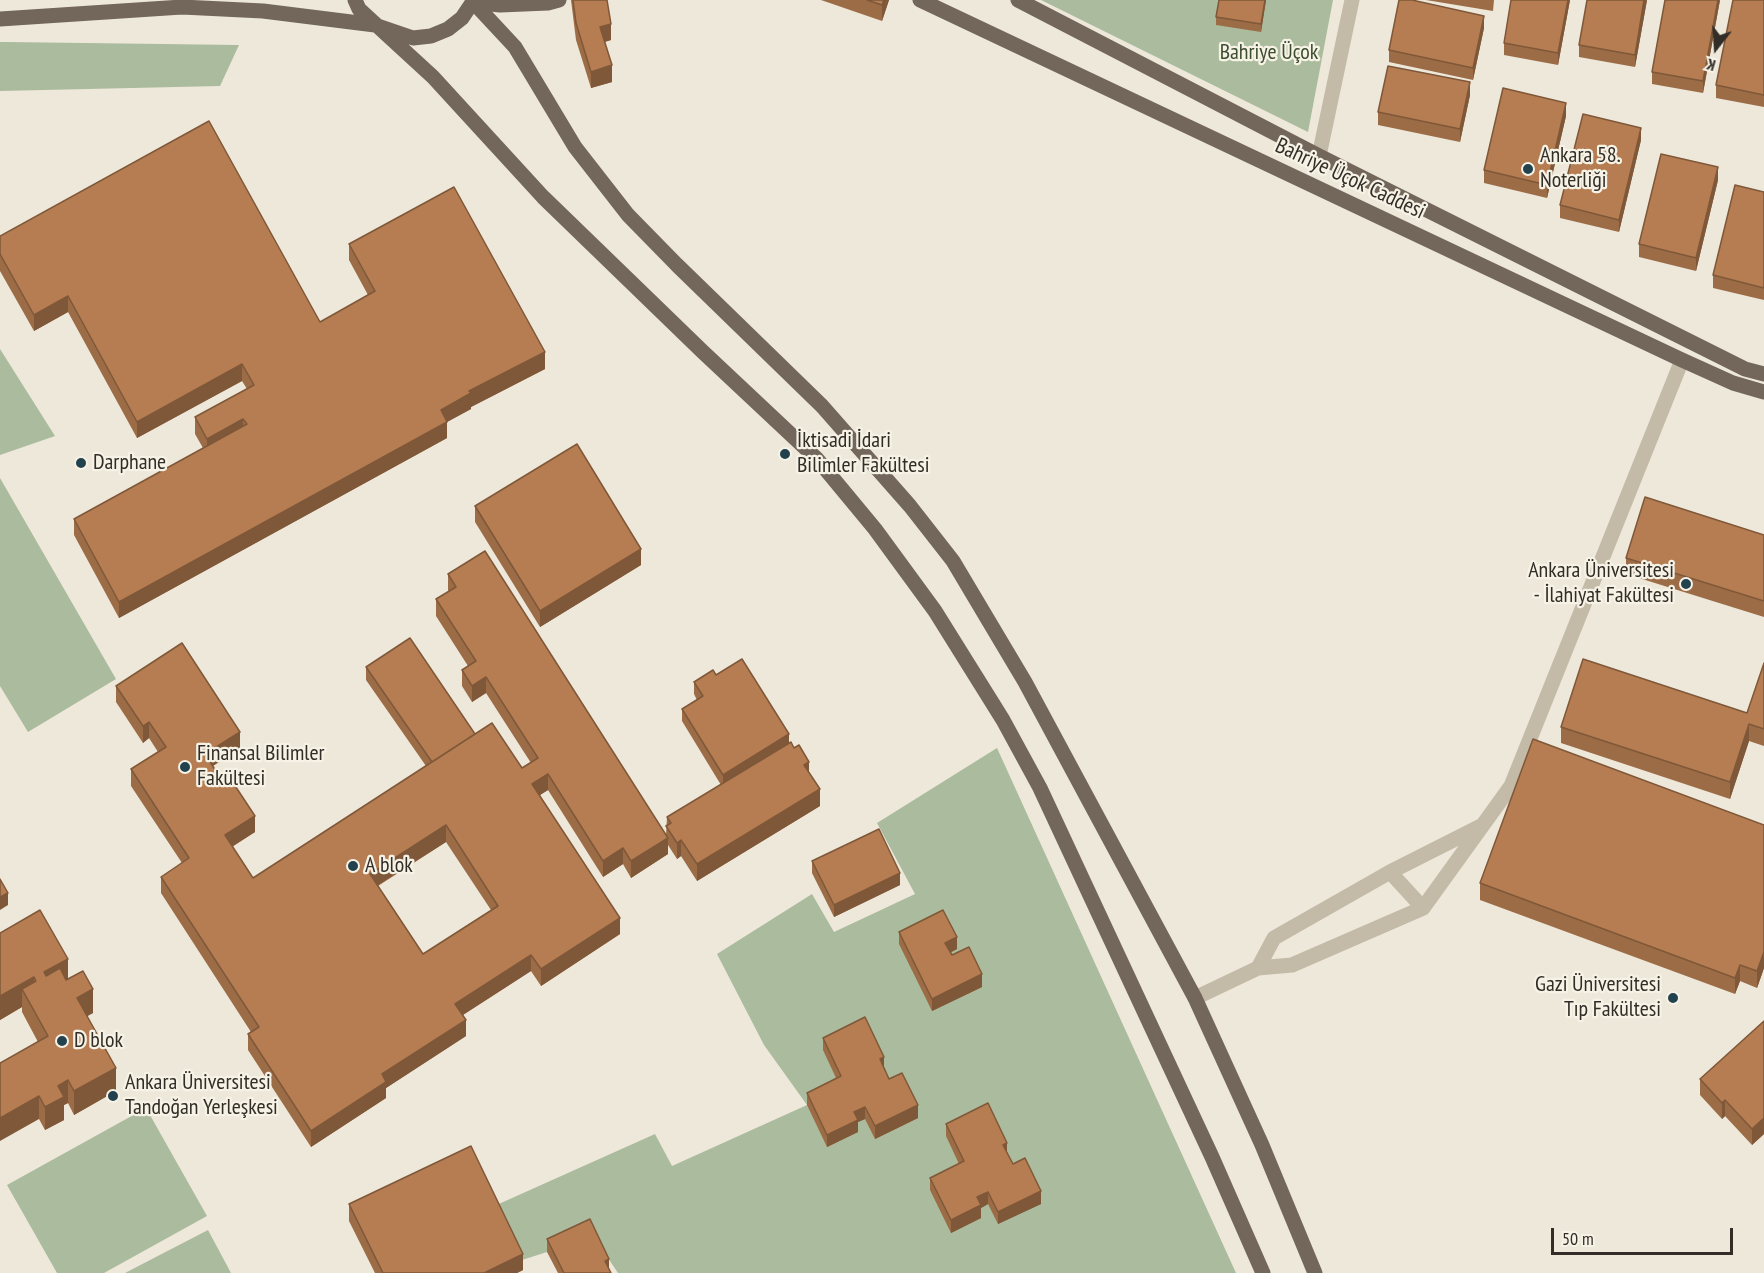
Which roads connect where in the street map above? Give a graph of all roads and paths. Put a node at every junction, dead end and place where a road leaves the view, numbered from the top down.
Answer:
1 (355, 0) edge
2 (559, 0) edge
3 (920, 0) edge
4 (1017, 0) edge
5 (1352, 0) edge
6 (474, 1) edge
7 (0, 19) edge
8 (375, 25) junction
9 (1319, 156) junction
10 (1682, 360) junction
11 (1764, 374) edge
12 (1764, 392) edge
13 (1484, 824) junction
14 (1390, 872) junction
15 (1423, 908) junction
16 (1258, 968) junction
17 (1195, 998) junction
18 (1263, 1273) edge
19 (1315, 1273) edge

1 - 8 main road
2 - 6 main road
3 - 10 main road, Bahriye Üçok Caddesi
4 - 9 main road, Bahriye Üçok Caddesi
5 - 9 street
6 - 8 main road
6 - 17 main road
7 - 8 main road
8 - 18 main road
9 - 11 main road, Bahriye Üçok Caddesi
10 - 12 main road, Bahriye Üçok Caddesi
10 - 13 street
13 - 14 street
13 - 15 street
14 - 15 street
14 - 16 street
15 - 16 street
16 - 17 street
17 - 19 main road

